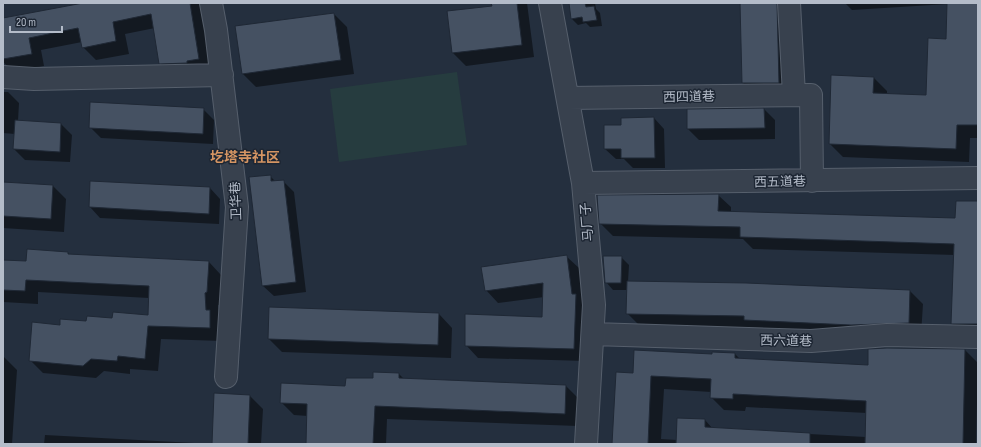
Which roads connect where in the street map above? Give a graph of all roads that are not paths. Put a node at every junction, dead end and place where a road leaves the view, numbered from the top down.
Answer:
1 (211, 3) edge
2 (550, 3) edge
3 (789, 3) edge
4 (222, 75) junction
5 (3, 77) edge
6 (802, 95) junction
7 (568, 98) junction
8 (978, 178) edge
9 (812, 181) junction
10 (583, 183) junction
11 (593, 334) junction
12 (978, 337) edge
13 (226, 376) dead end
14 (586, 444) edge

1 - 4 street, 卫华巷
2 - 7 street, 马厂子
3 - 6 street
4 - 5 street
4 - 13 street, 卫华巷
6 - 7 street, 西四道巷
6 - 9 street
7 - 10 street, 马厂子
8 - 9 street, 西五道巷
9 - 10 street, 西五道巷
10 - 11 street, 马厂子
11 - 12 street, 西六道巷
11 - 14 street, 马厂子

